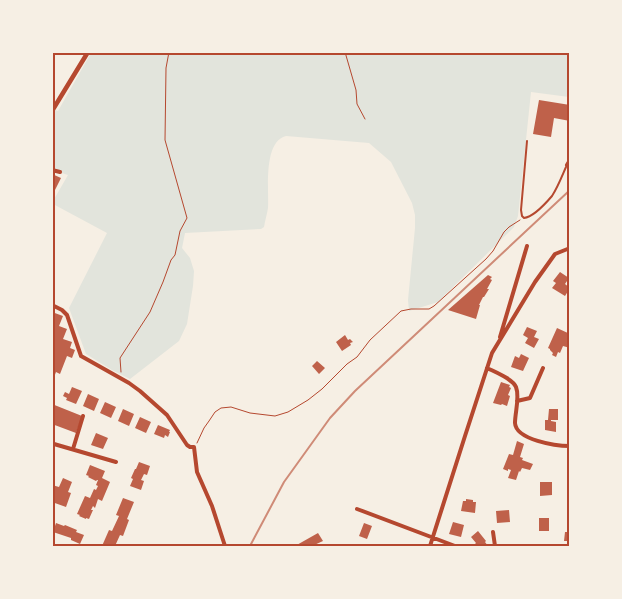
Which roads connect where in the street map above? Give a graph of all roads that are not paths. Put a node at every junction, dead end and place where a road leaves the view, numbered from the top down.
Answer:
1 (88, 52) edge
2 (52, 111) edge
3 (528, 141) dead end
4 (570, 160) edge
5 (567, 165) joint
6 (52, 170) edge
7 (60, 172) dead end
8 (527, 246) dead end
9 (570, 248) edge
10 (52, 305) edge
11 (498, 344) junction
12 (487, 368) junction
13 (543, 368) dead end
14 (517, 401) junction
15 (83, 416) dead end
16 (570, 446) edge
17 (52, 447) edge
18 (73, 449) junction
19 (116, 462) dead end
20 (357, 509) dead end
21 (493, 532) dead end
22 (432, 538) junction
23 (225, 546) edge
24 (430, 546) edge
25 (455, 546) edge
26 (495, 546) edge

1 - 2 street
3 - 5 lane
4 - 5 street
6 - 7 street
8 - 11 street
9 - 11 street
10 - 23 street
11 - 12 street
12 - 14 street
12 - 22 street
13 - 14 street
14 - 16 street
15 - 18 street
17 - 18 street
18 - 19 street
20 - 22 street
21 - 26 street
22 - 24 street
22 - 25 street

